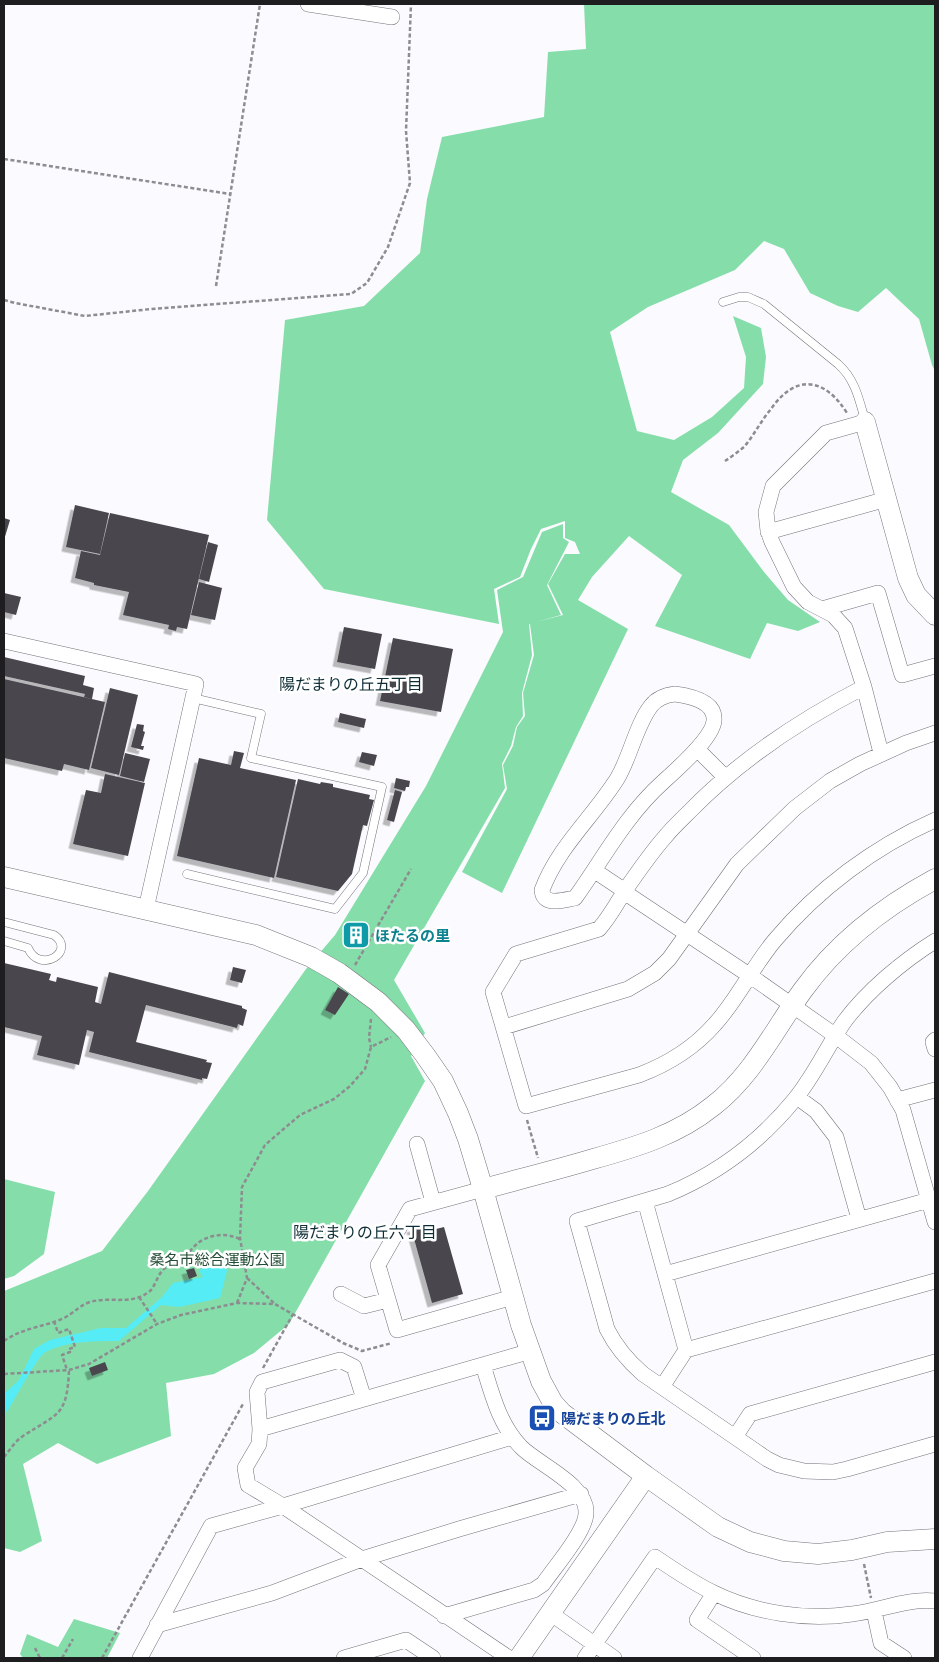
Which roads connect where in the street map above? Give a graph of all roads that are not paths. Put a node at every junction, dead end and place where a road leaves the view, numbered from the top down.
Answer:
1 (308, 4) edge
2 (392, 17) dead end
3 (723, 302) dead end
4 (860, 424) junction
5 (887, 499) junction
6 (768, 532) junction
7 (822, 609) junction
8 (935, 614) edge
9 (4, 641) edge
10 (935, 666) edge
11 (864, 687) junction
12 (193, 698) junction
13 (935, 733) edge
14 (697, 749) junction
15 (882, 753) junction
16 (725, 777) junction
17 (935, 820) edge
18 (595, 871) junction
19 (186, 874) dead end
20 (4, 877) edge
21 (935, 879) edge
22 (624, 892) junction
23 (146, 909) junction
24 (4, 922) edge
25 (686, 934) junction
26 (4, 941) edge
27 (935, 941) edge
28 (749, 975) junction
29 (792, 1006) junction
30 (504, 1027) junction
31 (836, 1036) junction
32 (935, 1040) edge
33 (935, 1049) edge
34 (935, 1090) edge
35 (797, 1097) junction
36 (898, 1100) junction
37 (417, 1144) dead end
38 (483, 1189) junction
39 (929, 1200) junction
40 (645, 1201) junction
41 (433, 1202) junction
42 (859, 1219) junction
43 (935, 1222) edge
44 (665, 1274) junction
45 (935, 1281) edge
46 (342, 1294) dead end
47 (513, 1297) junction
48 (388, 1300) junction
49 (686, 1350) junction
50 (531, 1351) junction
51 (935, 1362) edge
52 (483, 1364) junction
53 (662, 1387) junction
54 (364, 1399) junction
55 (260, 1429) junction
56 (512, 1437) junction
57 (735, 1437) junction
58 (935, 1444) edge
59 (646, 1476) junction
60 (581, 1494) junction
61 (283, 1506) junction
62 (935, 1539) edge
63 (362, 1559) junction
64 (714, 1593) junction
65 (935, 1601) edge
66 (874, 1611) junction
67 (550, 1613) junction
68 (444, 1616) junction
69 (157, 1625) junction
70 (595, 1645) junction
71 (140, 1658) edge
72 (344, 1658) edge
73 (433, 1658) edge
74 (508, 1658) edge
75 (519, 1658) edge
76 (586, 1658) edge
77 (614, 1658) edge
78 (753, 1658) edge
79 (904, 1658) edge

1 - 2 street
3 - 4 lane
4 - 5 street
4 - 6 street
5 - 6 street
5 - 8 street
6 - 7 street
7 - 10 street
7 - 11 street
9 - 12 street
11 - 15 street
11 - 16 street
12 - 19 lane
12 - 23 street
13 - 15 street
14 - 16 street
14 - 18 street
14 - 18 street
15 - 25 street
16 - 22 street
17 - 28 street
18 - 22 street
20 - 23 street
21 - 29 street
22 - 25 street
22 - 30 street
23 - 38 street
24 - 26 lane
25 - 28 street
25 - 30 street
27 - 31 street
28 - 29 street
28 - 30 street
29 - 31 street
29 - 38 street
31 - 35 street
31 - 36 street
32 - 33 street
34 - 36 street
35 - 40 street
35 - 42 street
36 - 39 street
37 - 41 street
38 - 41 street
38 - 47 street
39 - 42 street
39 - 43 street
40 - 44 street
40 - 53 street
41 - 48 street
42 - 44 street
44 - 49 street
45 - 49 street
46 - 48 street
47 - 48 street
47 - 50 street
49 - 53 street
50 - 52 street
50 - 59 street
51 - 57 street
52 - 54 street
52 - 56 street
53 - 57 street
54 - 55 street
54 - 55 street
55 - 61 street
56 - 60 street
56 - 61 street
57 - 58 street
59 - 62 street
59 - 67 street
60 - 63 street
60 - 68 street
61 - 63 street
61 - 69 street
63 - 68 street
63 - 69 street
64 - 66 street
64 - 70 street
64 - 78 street
65 - 66 street
66 - 79 street
67 - 70 street
67 - 75 street
68 - 74 street
69 - 71 street
70 - 76 street
70 - 77 street
72 - 73 street

